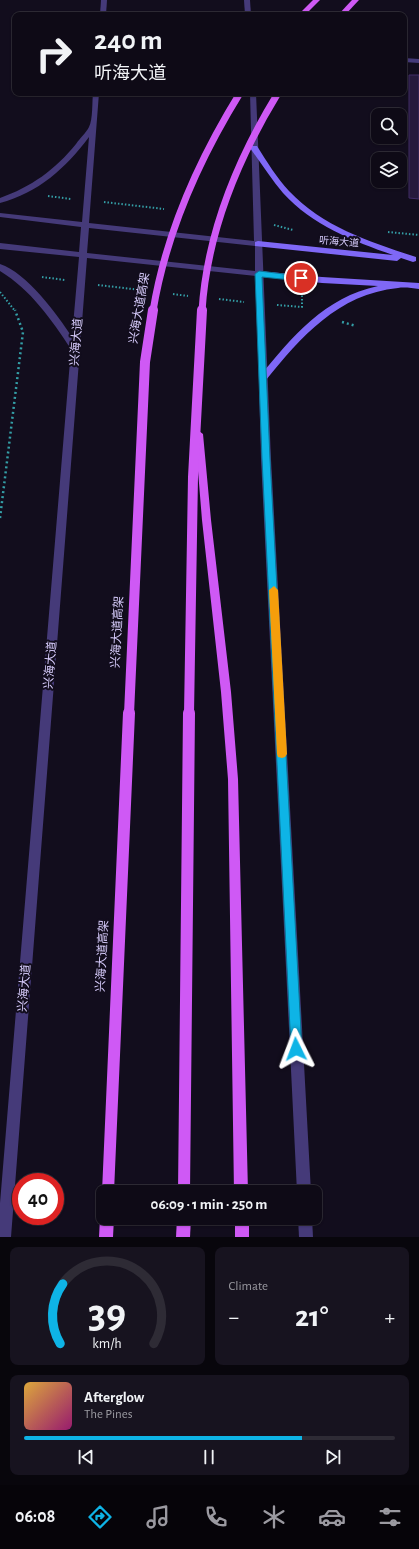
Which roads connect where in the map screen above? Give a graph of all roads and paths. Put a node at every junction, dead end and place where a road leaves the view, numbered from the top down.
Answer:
1 (104, 0) edge
2 (247, 0) edge
3 (317, 0) edge
4 (356, 0) edge
5 (103, 12) edge
6 (248, 12) edge
7 (304, 12) edge
8 (344, 12) edge
9 (407, 60) edge
10 (419, 61) edge
11 (96, 96) edge
12 (238, 96) edge
13 (253, 96) edge
14 (276, 96) edge
15 (94, 125) junction
16 (254, 148) junction
17 (0, 201) edge
18 (0, 215) edge
19 (86, 225) junction
20 (258, 244) junction
21 (0, 246) edge
22 (83, 256) junction
23 (416, 259) edge
24 (0, 267) edge
25 (259, 274) junction
26 (398, 285) junction
27 (419, 286) edge
28 (0, 292) edge
29 (75, 348) junction
30 (263, 378) junction
31 (196, 392) junction
32 (0, 518) edge
33 (108, 1185) edge
34 (184, 1185) edge
35 (241, 1185) edge
36 (304, 1185) edge
37 (107, 1225) edge
38 (184, 1225) edge
39 (242, 1225) edge
40 (305, 1225) edge
41 (4, 1237) edge
42 (106, 1237) edge
43 (183, 1237) edge
44 (242, 1237) edge
45 (306, 1237) edge

1 - 5 street
2 - 6 street
3 - 7 main road
4 - 8 main road
9 - 10 street
11 - 15 street, 兴海大道
12 - 33 main road, 兴海大道高架, bridge
13 - 16 street
14 - 31 main road, bridge
15 - 17 street
15 - 19 street, 兴海大道
16 - 20 street
16 - 23 main road
18 - 19 street
19 - 20 street
19 - 22 street, 兴海大道
20 - 23 main road, 听海大道
20 - 25 street
21 - 22 street
22 - 25 street
22 - 29 street, 兴海大道
24 - 29 street
25 - 26 main road
25 - 30 street
26 - 27 main road
26 - 30 main road
28 - 32 path
29 - 41 street, 兴海大道
30 - 36 street
31 - 34 main road, bridge
31 - 35 main road, bridge
37 - 42 main road
38 - 43 main road
39 - 44 main road
40 - 45 street

